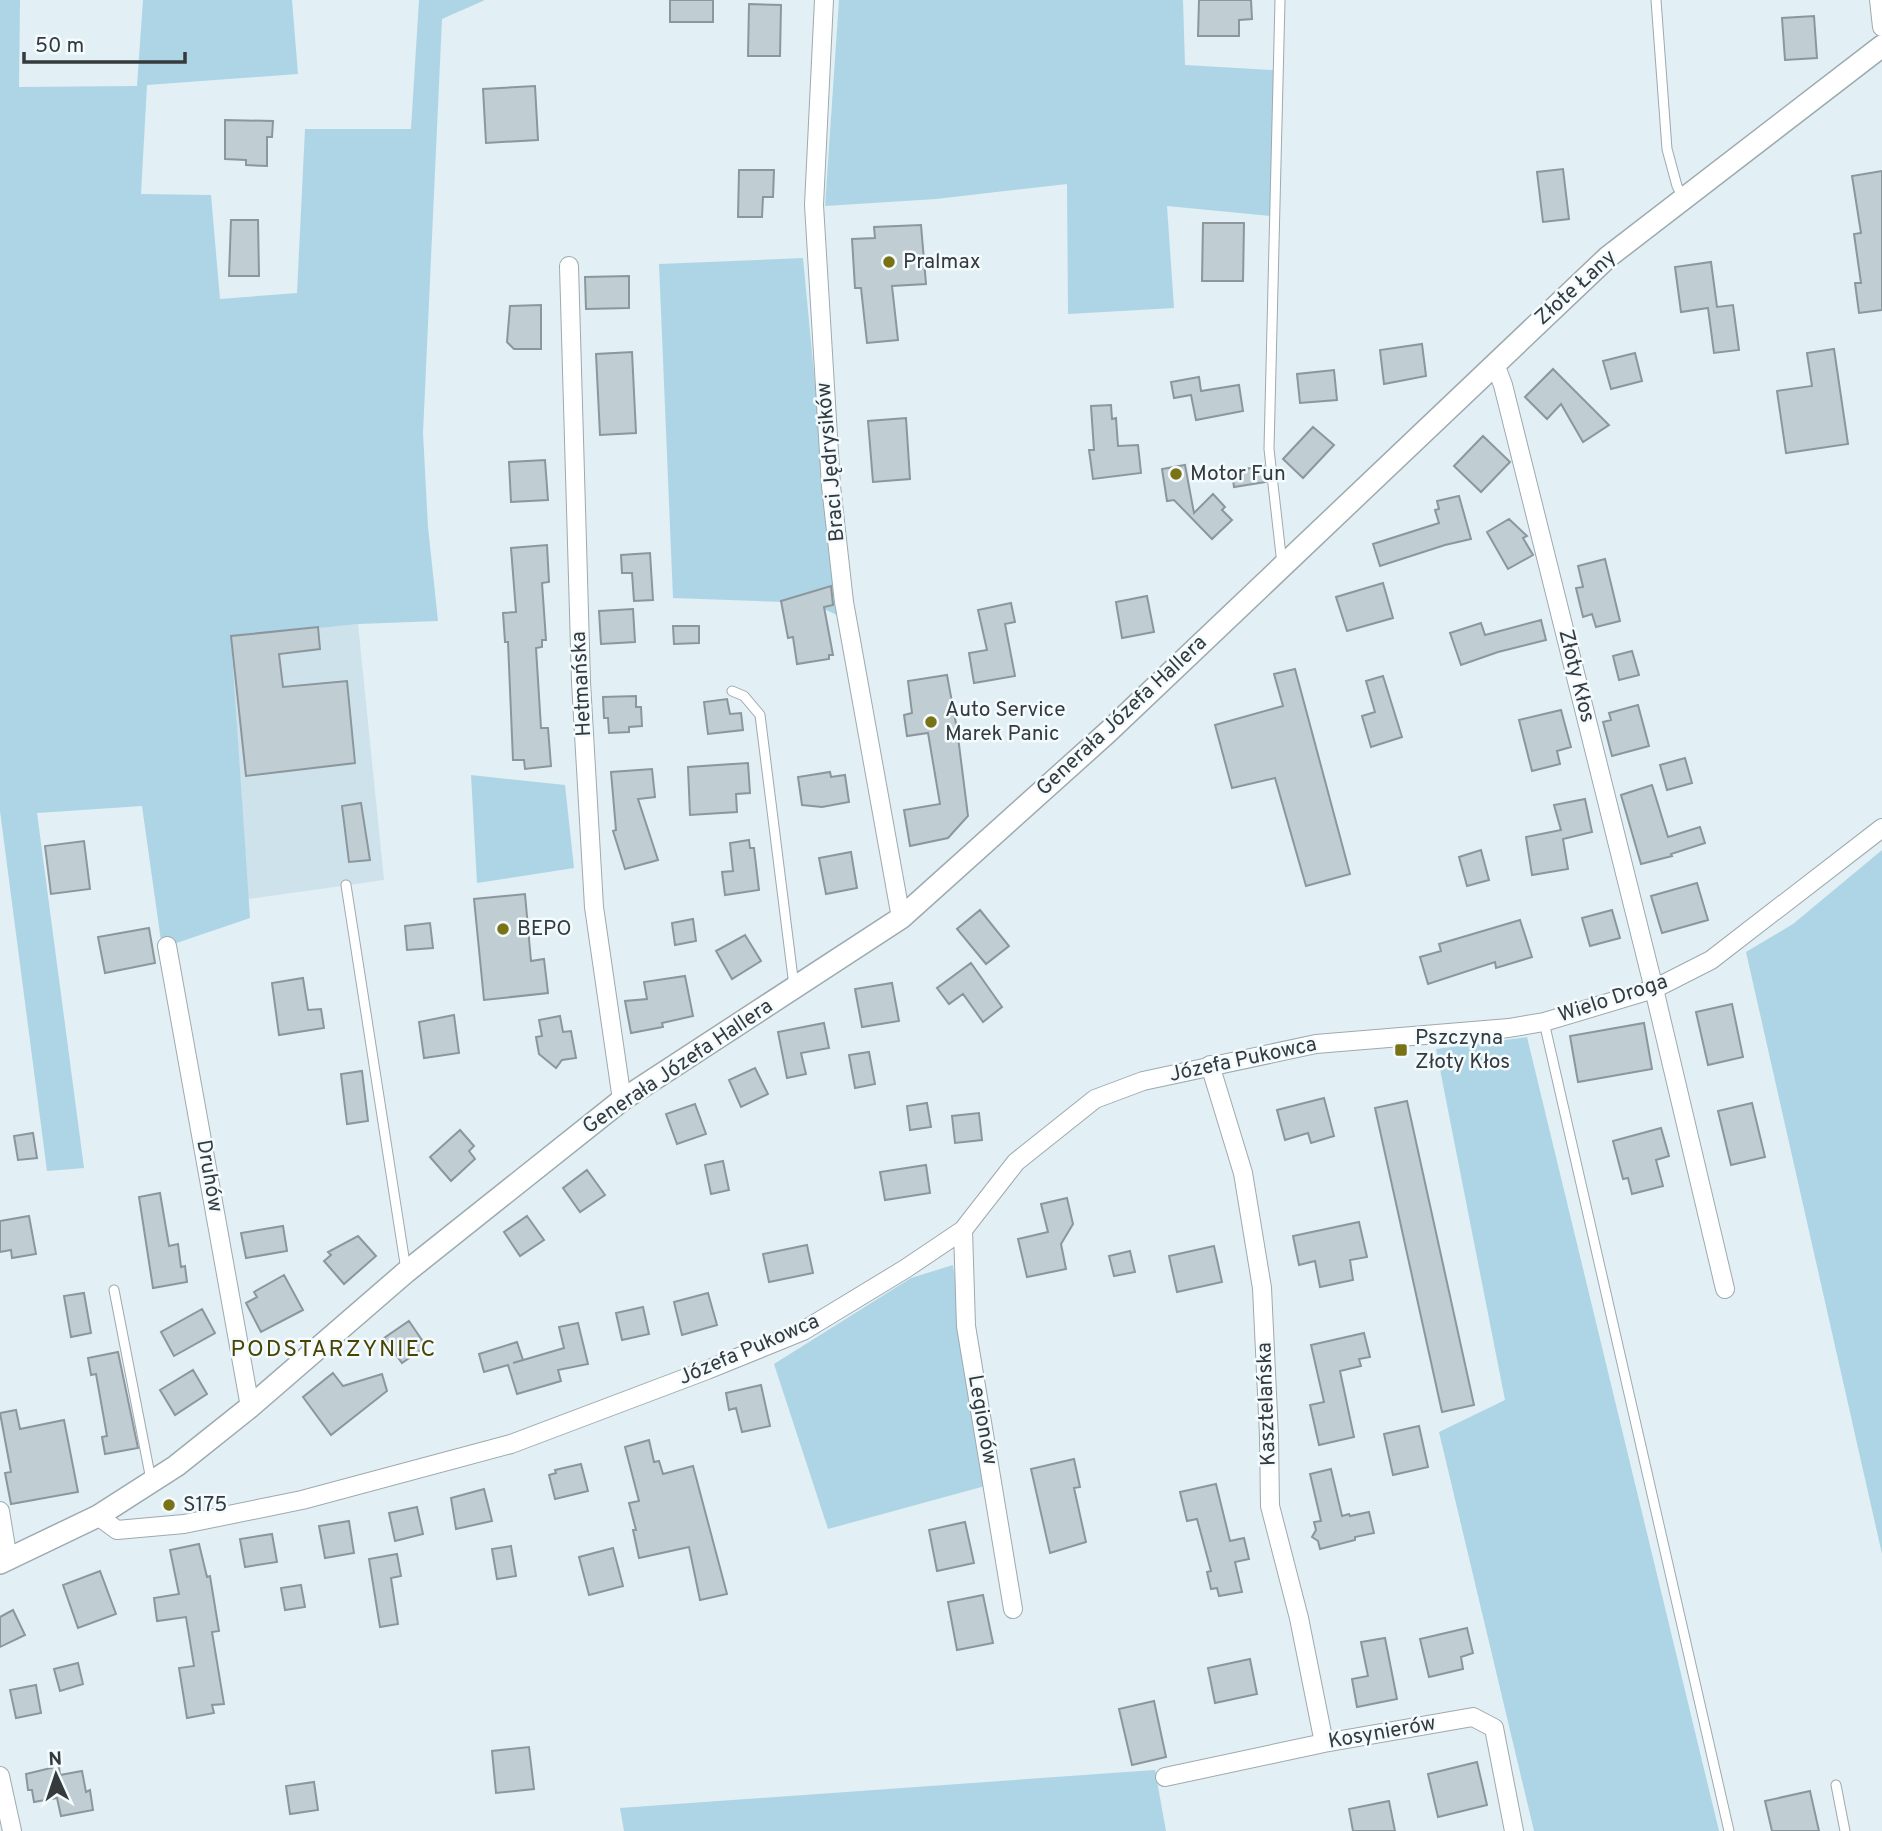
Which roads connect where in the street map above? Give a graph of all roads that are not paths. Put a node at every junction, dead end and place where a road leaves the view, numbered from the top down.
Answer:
1 (824, 0) edge
2 (1280, 0) edge
3 (1656, 0) edge
4 (1879, 0) edge
5 (1882, 27) edge
6 (1882, 46) edge
7 (1683, 198) junction
8 (569, 267) dead end
9 (1495, 363) junction
10 (1288, 559) junction
11 (732, 691) dead end
12 (1882, 828) edge
13 (346, 885) dead end
14 (901, 918) junction
15 (167, 946) dead end
16 (795, 987) junction
17 (1654, 989) junction
18 (1544, 1022) junction
19 (1421, 1036) joint
20 (1210, 1065) junction
21 (622, 1100) junction
22 (963, 1230) junction
23 (406, 1272) junction
24 (1726, 1289) dead end
25 (114, 1290) dead end
26 (250, 1407) junction
27 (152, 1481) junction
28 (0, 1511) edge
29 (98, 1516) junction
30 (4, 1562) edge
31 (1013, 1609) dead end
32 (1324, 1743) junction
33 (0, 1776) edge
34 (1165, 1777) dead end
35 (1836, 1785) dead end
36 (12, 1831) edge
37 (1514, 1831) edge
38 (1729, 1831) edge
39 (1845, 1831) edge

1 - 14 street, Braci Jędrysików
2 - 10 lane
3 - 7 lane
4 - 5 street
6 - 7 street, Złote Łany
7 - 9 street, Złote Łany
8 - 21 street, Hetmańska
9 - 10 street, Złote Łany
9 - 17 street, Złoty Kłos
10 - 14 street, Generała Józefa Hallera
11 - 16 lane
12 - 17 street, Wielo Droga
13 - 23 lane
14 - 16 street, Generała Józefa Hallera
15 - 26 street, Druhów
16 - 21 street, Generała Józefa Hallera
17 - 18 street, Wielo Droga
17 - 24 street, Złoty Kłos
18 - 19 street, Wielo Droga
18 - 38 lane
19 - 20 street, Józefa Pukowca
20 - 22 street, Józefa Pukowca
20 - 32 street, Kasztelańska
21 - 23 street, Generała Józefa Hallera
22 - 29 street, Józefa Pukowca
22 - 31 street, Legionów
23 - 26 street, Generała Józefa Hallera
25 - 27 lane
26 - 27 street, Generała Józefa Hallera
27 - 29 street, Generała Józefa Hallera
28 - 30 street
29 - 30 street, Generała Józefa Hallera
32 - 34 street, Kosynierów
32 - 37 street, Kosynierów
33 - 36 street
35 - 39 lane

